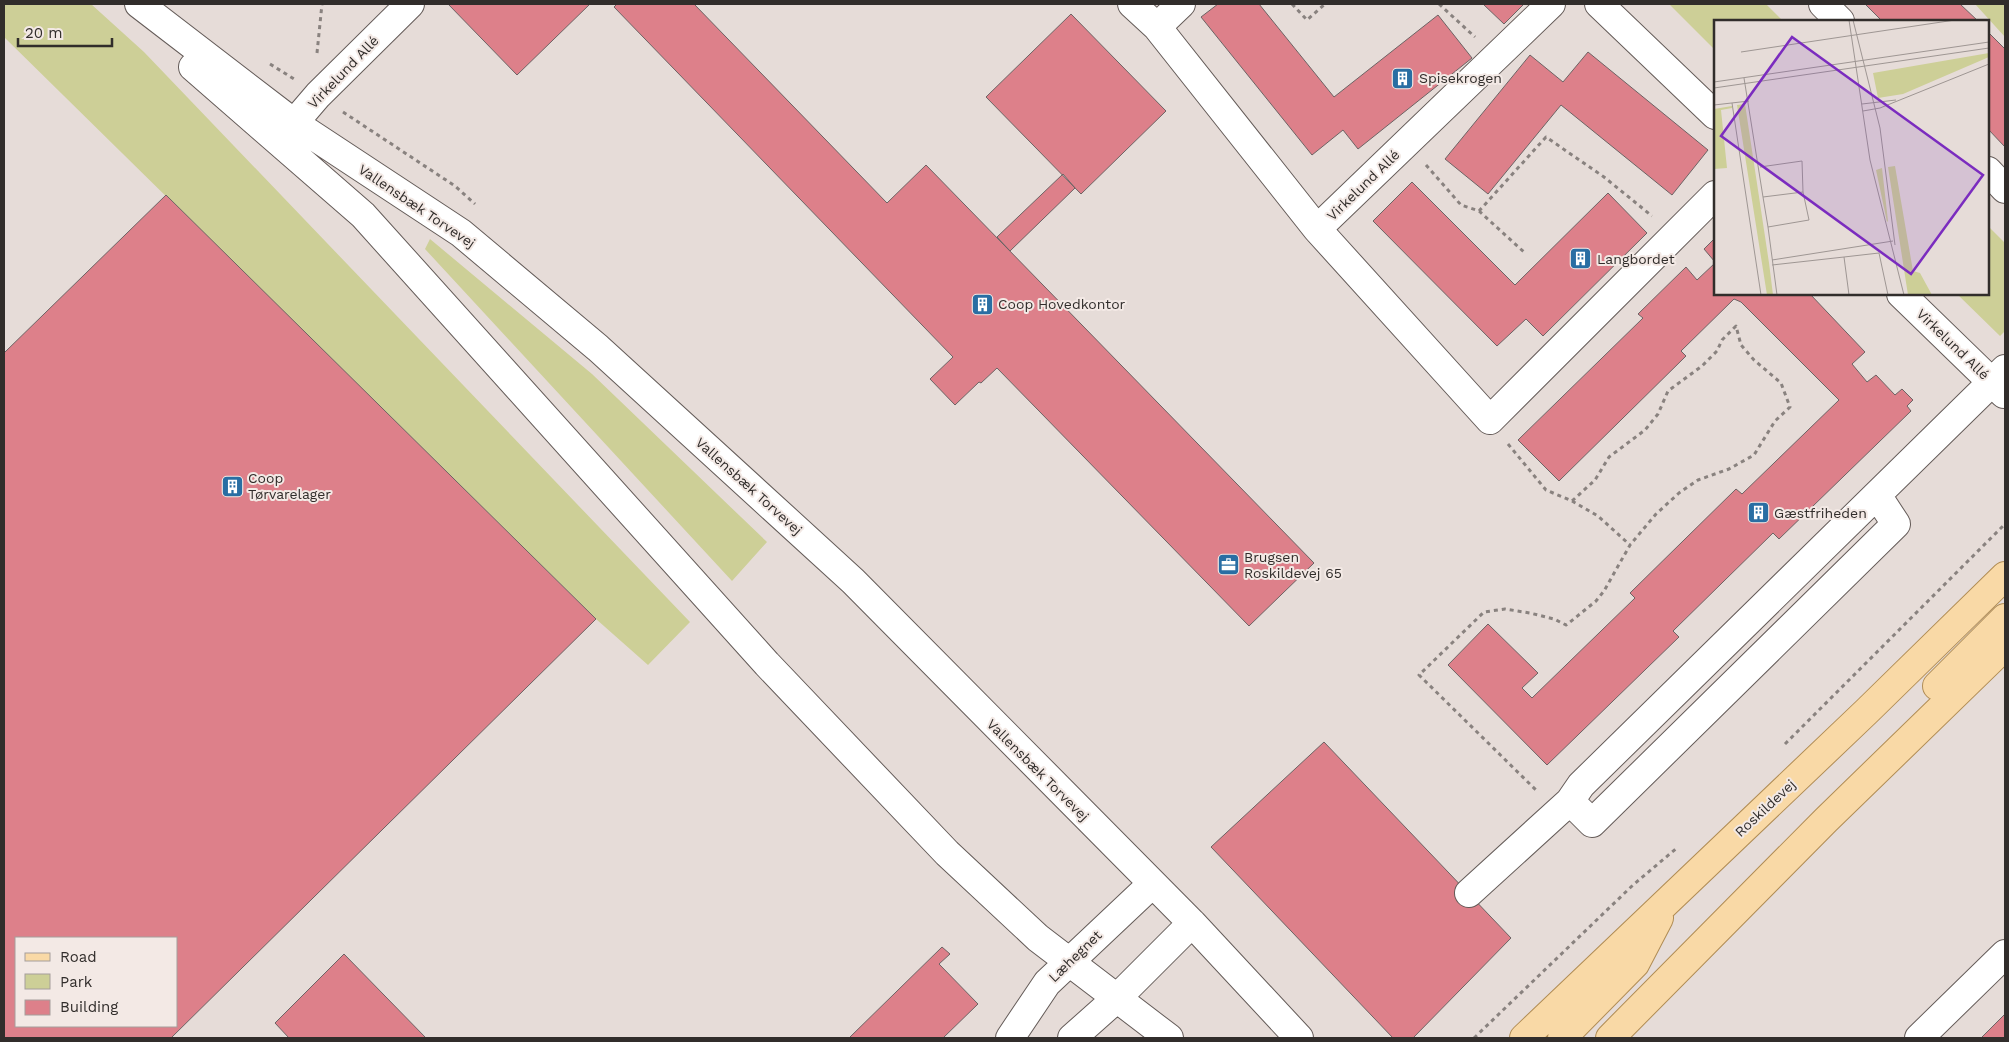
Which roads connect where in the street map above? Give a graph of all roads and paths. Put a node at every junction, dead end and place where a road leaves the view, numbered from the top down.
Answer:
1 (131, 4) edge
2 (139, 4) edge
3 (322, 4) edge
4 (410, 4) edge
5 (1132, 4) edge
6 (1181, 4) edge
7 (1292, 4) edge
8 (1325, 4) edge
9 (1439, 4) edge
10 (1551, 4) edge
11 (1600, 4) edge
12 (1823, 4) edge
13 (1839, 20) edge
14 (1157, 27) junction
15 (1496, 56) junction
16 (312, 59) dead end
17 (300, 72) dead end
18 (294, 79) dead end
19 (1714, 114) edge
20 (286, 133) junction
21 (1406, 143) junction
22 (1989, 172) edge
23 (2005, 189) edge
24 (1714, 196) edge
25 (1479, 211) junction
26 (1317, 229) junction
27 (1675, 235) junction
28 (1525, 254) dead end
29 (1902, 295) edge
30 (2001, 382) edge
31 (1490, 420) junction
32 (1572, 501) junction
33 (2005, 524) edge
34 (1630, 545) junction
35 (2005, 576) edge
36 (2005, 618) edge
37 (2005, 646) edge
38 (1782, 748) dead end
39 (1570, 801) junction
40 (1826, 820) junction
41 (1683, 842) dead end
42 (1152, 884) junction
43 (1469, 893) dead end
44 (1671, 897) junction
45 (1192, 924) junction
46 (2005, 954) edge
47 (1068, 962) junction
48 (1117, 998) junction
49 (1010, 1038) edge
50 (1072, 1038) edge
51 (1170, 1038) edge
52 (1299, 1038) edge
53 (1474, 1038) edge
54 (1524, 1038) edge
55 (1562, 1038) edge
56 (1610, 1038) edge
57 (1918, 1038) edge

1 - 20 street, Vallensbæk Torvevej
2 - 20 street, Vallensbæk Torvevej
3 - 16 path
4 - 20 street, Virkelund Allé
5 - 14 street, Virkelund Allé
6 - 14 street
7 - 8 path
9 - 15 path
10 - 15 street, Virkelund Allé
11 - 19 street
12 - 13 street
14 - 26 street, Virkelund Allé
15 - 21 street, Virkelund Allé
17 - 18 path
20 - 42 street, Vallensbæk Torvevej
20 - 47 street, Vallensbæk Torvevej
21 - 25 path
21 - 26 street, Virkelund Allé
22 - 23 street
24 - 27 street
25 - 27 path
25 - 28 path
26 - 31 street
27 - 31 street
29 - 30 street, Virkelund Allé
30 - 39 street
31 - 32 path
32 - 34 path
32 - 34 path
33 - 38 path
34 - 39 path
35 - 44 main road, Roskildevej
36 - 40 main road
37 - 40 main road
39 - 43 street
40 - 56 main road
41 - 53 path
42 - 45 street, Vallensbæk Torvevej
42 - 47 street, Læhegnet
44 - 54 main road, Roskildevej
44 - 55 main road
45 - 48 street
45 - 52 street, Vallensbæk Torvevej
46 - 57 street
47 - 48 street, Vallensbæk Torvevej
47 - 49 street, Læhegnet
48 - 50 street
48 - 51 street, Vallensbæk Torvevej

